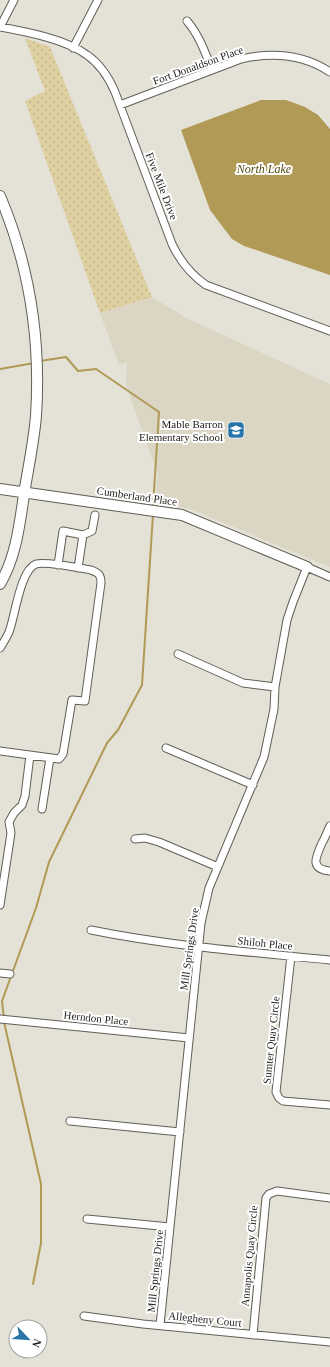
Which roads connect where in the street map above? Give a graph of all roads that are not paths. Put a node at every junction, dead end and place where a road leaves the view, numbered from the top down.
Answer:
1 (14, 0) edge
2 (98, 0) edge
3 (186, 21) dead end
4 (0, 27) edge
5 (73, 48) junction
6 (212, 70) junction
7 (330, 72) edge
8 (120, 105) junction
9 (0, 196) edge
10 (330, 331) edge
11 (0, 489) edge
12 (24, 492) junction
13 (95, 514) dead end
14 (83, 534) junction
15 (58, 565) junction
16 (307, 567) junction
17 (78, 568) junction
18 (330, 577) edge
19 (0, 584) edge
20 (0, 648) edge
21 (178, 654) dead end
22 (275, 687) junction
23 (166, 748) dead end
24 (0, 751) edge
25 (30, 756) junction
26 (50, 758) junction
27 (253, 785) junction
28 (42, 809) dead end
29 (330, 826) edge
30 (136, 840) dead end
31 (218, 867) junction
32 (330, 871) edge
33 (0, 905) edge
34 (91, 930) dead end
35 (198, 947) junction
36 (291, 956) junction
37 (330, 960) edge
38 (0, 973) edge
39 (10, 974) dead end
40 (0, 1019) edge
41 (189, 1038) junction
42 (330, 1105) edge
43 (70, 1121) dead end
44 (180, 1132) junction
45 (330, 1198) edge
46 (87, 1218) dead end
47 (170, 1227) junction
48 (84, 1316) dead end
49 (160, 1325) junction
50 (253, 1334) junction
51 (330, 1342) edge

1 - 4 street
2 - 5 street
3 - 6 street
4 - 5 street, Five Mile Drive
5 - 8 street, Five Mile Drive
6 - 7 street, Fort Donaldson Place
6 - 8 street, Fort Donaldson Place
8 - 10 street, Five Mile Drive
9 - 12 street
11 - 12 street, Cumberland Place
12 - 16 street, Cumberland Place
12 - 19 street
13 - 14 street
14 - 15 street
14 - 17 street
15 - 17 street
15 - 20 street
16 - 18 street, Cumberland Place
16 - 22 street, Mill Springs Drive
17 - 26 street
21 - 22 street
22 - 27 street, Mill Springs Drive
23 - 27 street
24 - 25 street
25 - 26 street
25 - 33 street
26 - 28 street
27 - 31 street, Mill Springs Drive
29 - 32 street
30 - 31 street
31 - 35 street, Mill Springs Drive
34 - 35 street, Shiloh Place
35 - 36 street, Shiloh Place
35 - 41 street, Mill Springs Drive
36 - 37 street, Shiloh Place
36 - 42 street, Sumter Quay Circle
38 - 39 street
40 - 41 street, Herndon Place
41 - 44 street, Mill Springs Drive
43 - 44 street
44 - 47 street, Mill Springs Drive
45 - 50 street, Annapolis Quay Circle
46 - 47 street
47 - 49 street, Mill Springs Drive
48 - 49 street, Allegheny Court
49 - 50 street, Allegheny Court
50 - 51 street, Allegheny Court

